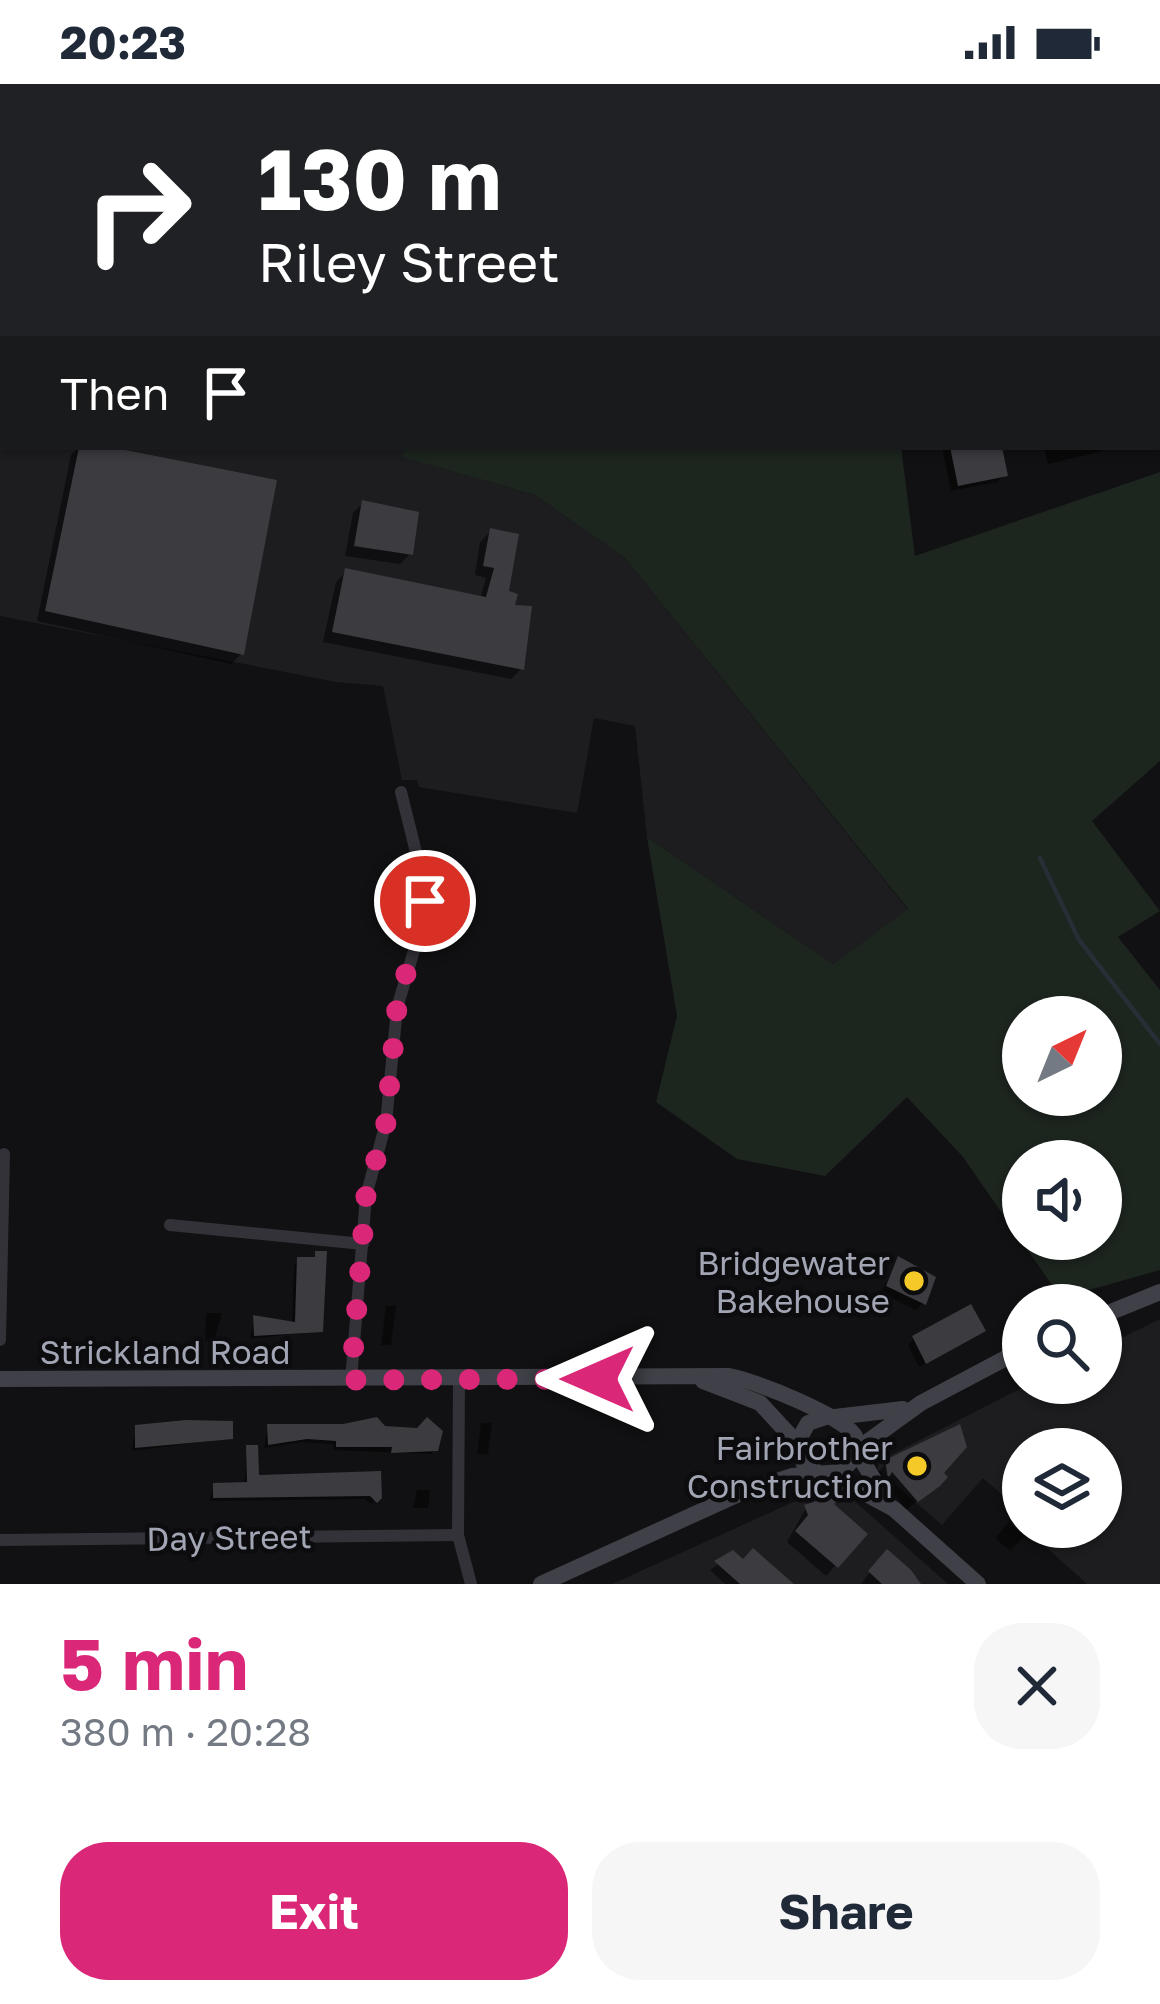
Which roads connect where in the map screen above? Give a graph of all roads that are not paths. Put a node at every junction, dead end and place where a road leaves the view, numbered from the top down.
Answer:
1 (401, 792) dead end
2 (4, 1154) dead end
3 (1, 1195) edge
4 (170, 1225) dead end
5 (363, 1244) junction
6 (1160, 1292) edge
7 (1122, 1307) edge
8 (0, 1340) edge
9 (1002, 1360) edge
10 (691, 1378) junction
11 (0, 1379) edge
12 (459, 1379) junction
13 (351, 1380) junction
14 (921, 1403) junction
15 (832, 1417) junction
16 (797, 1444) junction
17 (856, 1450) junction
18 (825, 1475) junction
19 (741, 1493) junction
20 (894, 1509) junction
21 (458, 1535) junction
22 (0, 1540) edge
23 (471, 1584) edge
24 (541, 1584) edge
25 (978, 1584) edge

1 - 5 street
2 - 3 street
3 - 8 street
4 - 5 street
5 - 13 street
6 - 7 street
9 - 14 street
10 - 12 street, Strickland Road
10 - 15 street, Strickland Road
10 - 16 street, Strickland Road
11 - 13 street, Strickland Road
12 - 13 street, Strickland Road
12 - 21 street
14 - 15 street
14 - 17 street
15 - 16 street
15 - 17 street
16 - 18 street
16 - 19 street
17 - 18 street
17 - 20 street
18 - 19 street
18 - 20 street
19 - 24 street
20 - 25 street
21 - 22 street, Day Street
21 - 23 street

